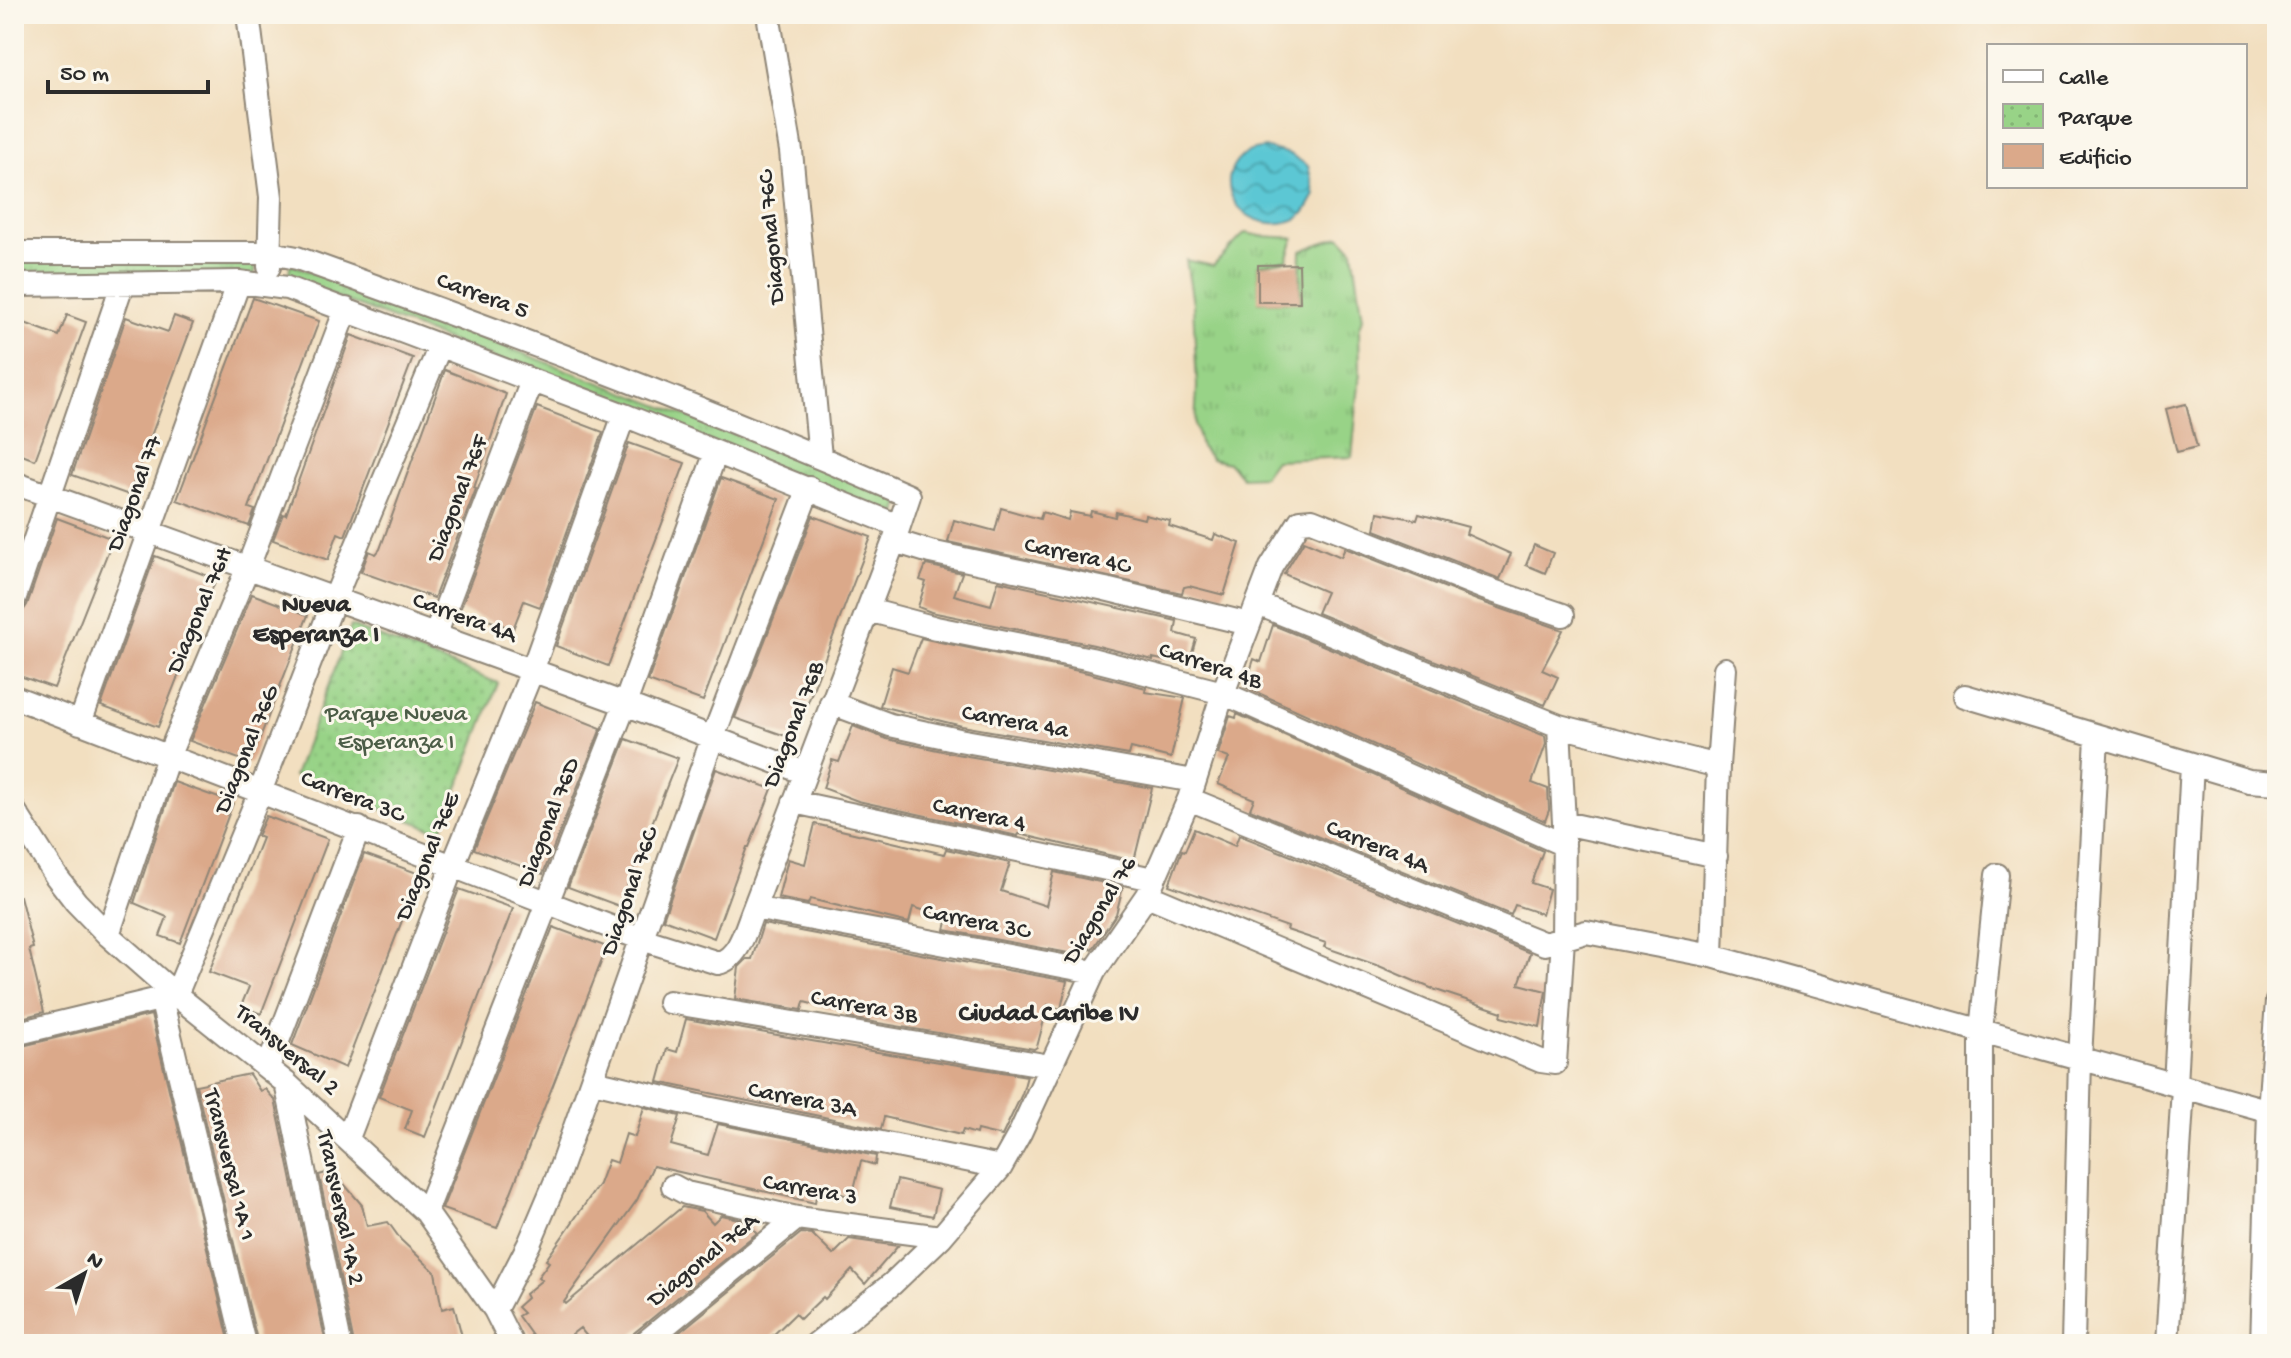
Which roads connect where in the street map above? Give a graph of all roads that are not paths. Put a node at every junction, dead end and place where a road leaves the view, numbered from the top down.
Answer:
1 (248, 14) edge
2 (768, 14) edge
3 (14, 253) edge
4 (271, 253) junction
5 (239, 282) junction
6 (267, 284) junction
7 (122, 285) junction
8 (16, 291) edge
9 (346, 309) junction
10 (440, 346) junction
11 (532, 381) junction
12 (624, 415) junction
13 (716, 452) junction
14 (820, 457) junction
15 (14, 483) edge
16 (809, 488) junction
17 (49, 496) junction
18 (909, 496) joint
19 (150, 532) junction
20 (897, 534) junction
21 (248, 567) junction
22 (14, 600) edge
23 (334, 600) junction
24 (868, 610) junction
25 (1254, 614) junction
26 (1563, 615) dead end
27 (435, 636) junction
28 (1725, 669) dead end
29 (532, 671) junction
30 (1223, 693) junction
31 (1965, 696) dead end
32 (14, 697) edge
33 (831, 703) junction
34 (625, 704) junction
35 (80, 723) junction
36 (1559, 726) junction
37 (713, 737) junction
38 (2097, 737) junction
39 (168, 757) junction
40 (2192, 764) junction
41 (1718, 766) junction
42 (805, 773) junction
43 (2277, 783) edge
44 (1191, 790) junction
45 (260, 792) junction
46 (794, 802) junction
47 (14, 810) edge
48 (359, 828) junction
49 (1564, 834) junction
50 (1716, 856) junction
51 (453, 865) junction
52 (1997, 875) dead end
53 (1150, 887) junction
54 (548, 901) junction
55 (754, 908) junction
56 (108, 935) junction
57 (642, 939) junction
58 (1554, 942) junction
59 (1712, 956) junction
60 (718, 963) joint
61 (1094, 972) junction
62 (168, 997) junction
63 (2277, 1001) edge
64 (669, 1002) dead end
65 (1981, 1031) junction
66 (14, 1034) edge
67 (2080, 1059) junction
68 (1050, 1066) junction
69 (268, 1067) junction
70 (593, 1081) junction
71 (286, 1083) junction
72 (2179, 1086) junction
73 (2273, 1112) edge
74 (348, 1138) junction
75 (1001, 1167) junction
76 (673, 1186) dead end
77 (426, 1212) junction
78 (797, 1218) junction
79 (941, 1237) junction
80 (495, 1310) junction
81 (244, 1344) edge
82 (340, 1344) edge
83 (512, 1344) edge
84 (643, 1344) edge
85 (816, 1344) edge
86 (1981, 1344) edge
87 (2073, 1344) edge
88 (2167, 1344) edge
89 (2262, 1344) edge

1 - 4 street
2 - 14 street, Diagonal 76C
3 - 4 street, Carrera 5
4 - 6 street
4 - 14 street, Carrera 5
5 - 6 street
5 - 7 street
5 - 19 street, Diagonal 77
6 - 9 street
7 - 8 street
7 - 17 street
9 - 10 street
9 - 21 street, Diagonal 76H
10 - 11 street
10 - 23 street, Diagonal 76G
11 - 12 street
11 - 27 street, Diagonal 76F
12 - 13 street
12 - 29 street, Diagonal 76E
13 - 16 street
13 - 34 street, Diagonal 76D
14 - 18 street, Carrera 5
15 - 17 street, Carrera 4A
16 - 20 street
16 - 37 street, Diagonal 76C
17 - 19 street, Carrera 4A
17 - 22 street
18 - 20 street, Diagonal 76B
19 - 21 street, Carrera 4A
19 - 35 street, Diagonal 77
20 - 24 street, Diagonal 76B
20 - 25 street, Carrera 4C
21 - 23 street, Carrera 4A
21 - 39 street, Diagonal 76H
23 - 27 street, Carrera 4A
23 - 45 street, Diagonal 76G
24 - 30 street, Carrera 4B
24 - 33 street, Diagonal 76B
25 - 26 street, Diagonal 76
25 - 30 street, Diagonal 76
25 - 36 street, Carrera 4C
27 - 29 street, Carrera 4A
28 - 41 street
29 - 34 street, Carrera 4A
29 - 51 street, Diagonal 76E
30 - 44 street, Diagonal 76
30 - 49 street, Carrera 4B
31 - 38 street
32 - 35 street, Carrera 3C
33 - 42 street, Diagonal 76B
33 - 44 street, Carrera 4a
34 - 37 street, Carrera 4A
34 - 54 street, Diagonal 76D
35 - 39 street, Carrera 3C
36 - 41 street, Carrera 4C
36 - 49 street
37 - 42 street, Carrera 4A
37 - 57 street, Diagonal 76C
38 - 40 street
38 - 67 street
39 - 45 street, Carrera 3C
39 - 56 street, Diagonal 76H
40 - 43 street
40 - 72 street
41 - 50 street
42 - 46 street, Diagonal 76B
44 - 53 street, Diagonal 76
44 - 58 street, Carrera 4A
45 - 48 street, Carrera 3C
45 - 62 street, Diagonal 76G
46 - 53 street, Carrera 4
46 - 55 street, Diagonal 76B
47 - 56 street, Transversal 2
48 - 51 street, Carrera 3C
48 - 69 street
49 - 50 street, Carrera 4B
49 - 58 street
50 - 59 street
51 - 54 street, Carrera 3C
51 - 74 street, Diagonal 76E
52 - 65 street
53 - 58 street, Carrera 4
53 - 61 street, Diagonal 76
54 - 57 street, Carrera 3C
54 - 77 street, Diagonal 76D
55 - 60 street, Diagonal 76B
55 - 61 street, Carrera 3C
56 - 62 street, Transversal 2
57 - 60 street, Carrera 3C
57 - 70 street, Diagonal 76C
58 - 59 street
59 - 65 street
61 - 68 street, Diagonal 76
62 - 66 street
62 - 69 street, Transversal 2
62 - 81 street, Transversal 1A 1
63 - 73 street
64 - 68 street, Carrera 3B
65 - 67 street
65 - 86 street
67 - 72 street
67 - 87 street
68 - 75 street, Diagonal 76
69 - 71 street, Transversal 2
70 - 75 street, Carrera 3A
70 - 80 street, Diagonal 76C
71 - 74 street, Transversal 2
71 - 82 street, Transversal 1A 2
72 - 73 street
72 - 88 street
73 - 89 street
74 - 77 street, Transversal 2
75 - 79 street, Diagonal 76
76 - 78 street, Carrera 3
77 - 80 street, Transversal 2
78 - 79 street, Carrera 3
78 - 84 street, Diagonal 76A
79 - 85 street, Diagonal 76
80 - 83 street, Transversal 2

